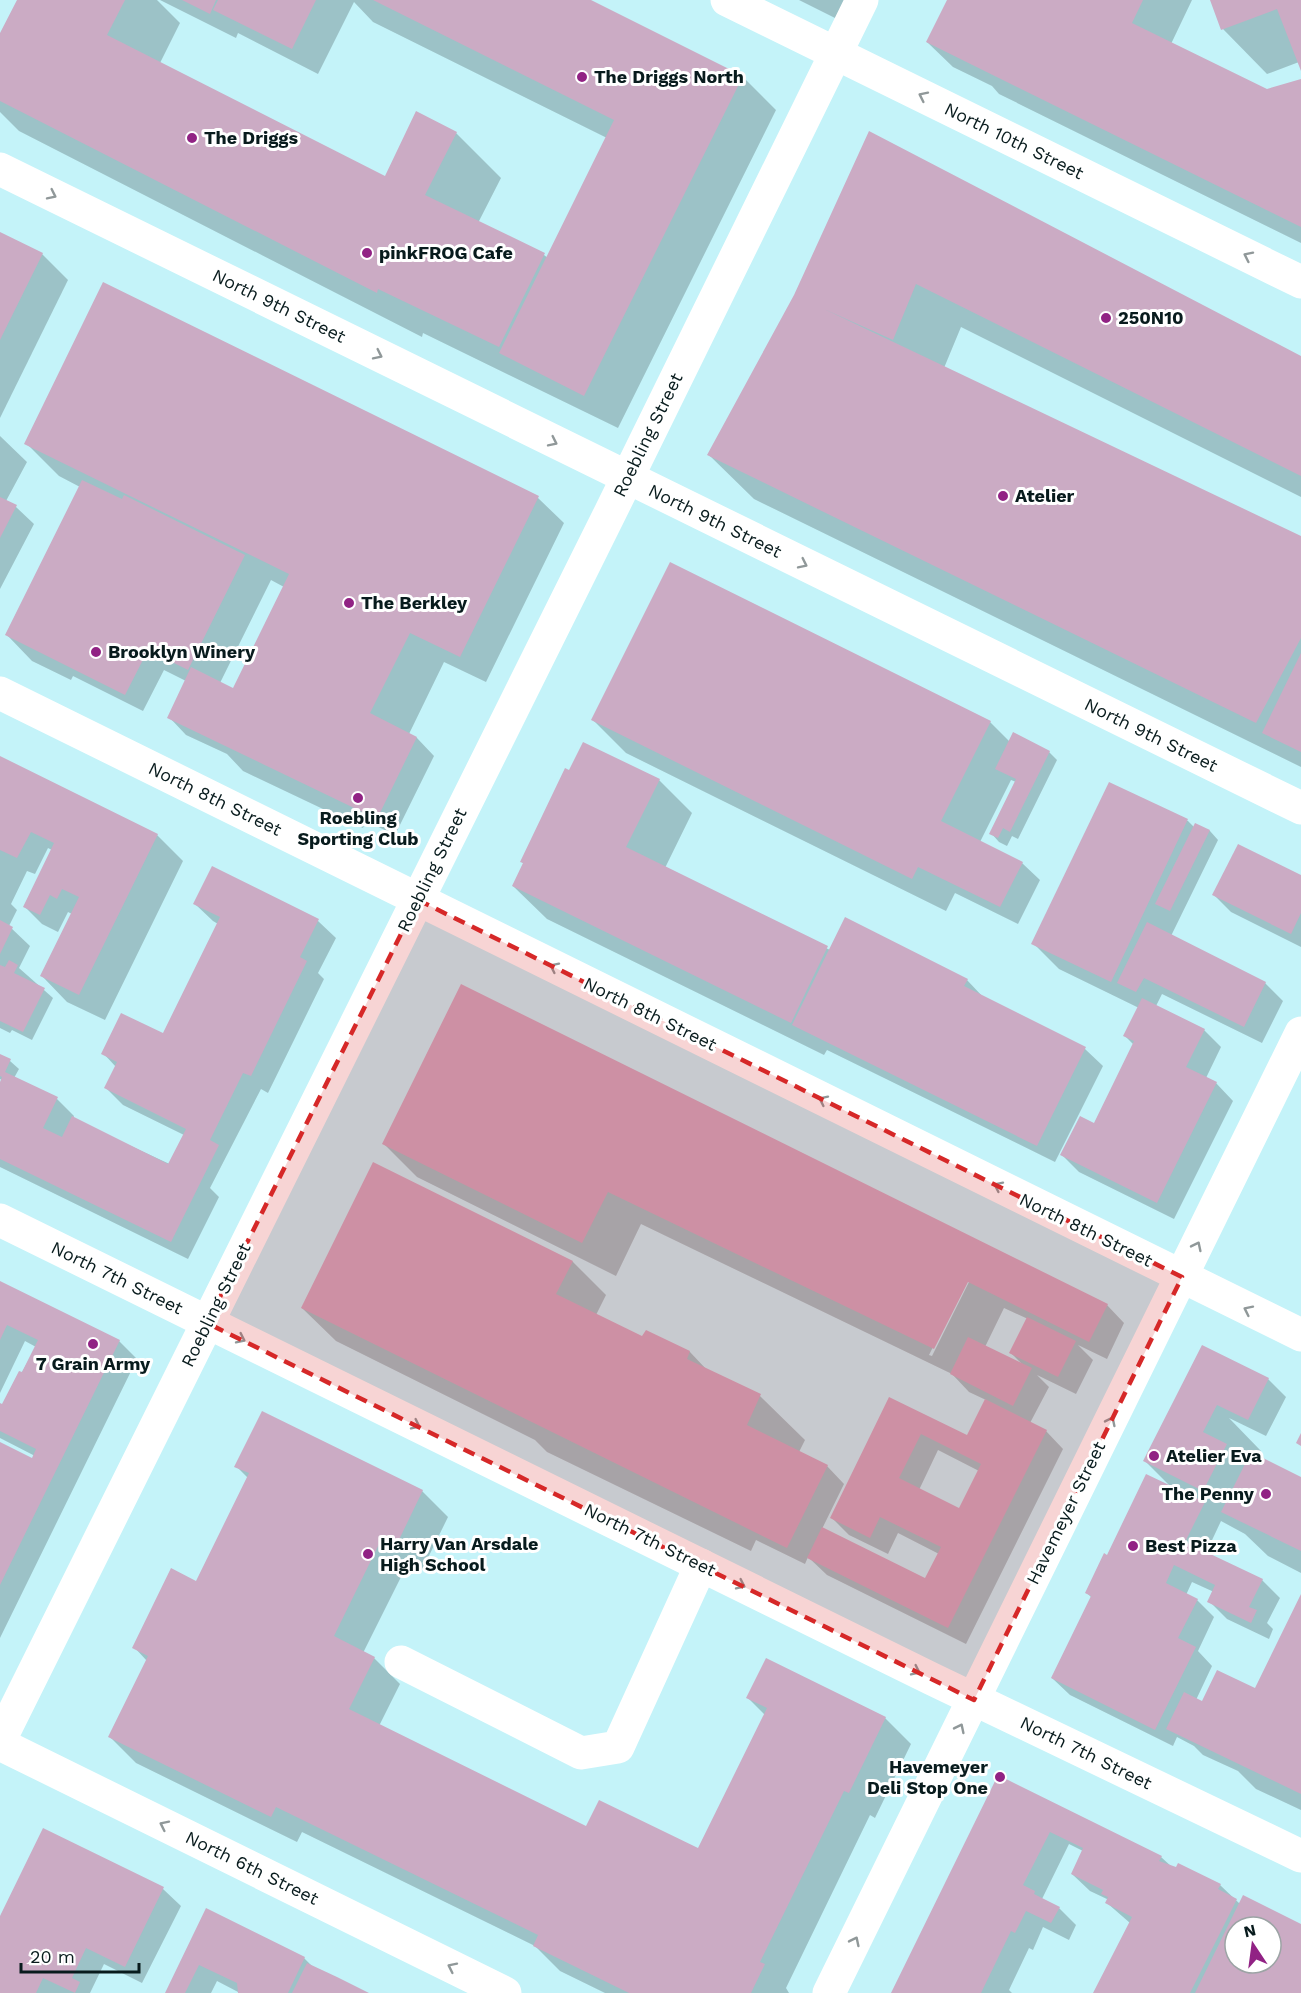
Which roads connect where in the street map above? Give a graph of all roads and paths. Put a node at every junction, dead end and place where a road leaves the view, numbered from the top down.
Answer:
1 (728, 0) edge
2 (862, 0) edge
3 (836, 53) junction
4 (0, 169) edge
5 (1301, 282) edge
6 (627, 478) junction
7 (0, 693) edge
8 (1301, 808) edge
9 (418, 900) junction
10 (1301, 1032) edge
11 (0, 1220) edge
12 (1182, 1277) junction
13 (207, 1323) junction
14 (1301, 1335) edge
15 (701, 1565) junction
16 (401, 1662) dead end
17 (974, 1700) junction
18 (0, 1742) edge
19 (1301, 1856) edge
20 (505, 1993) edge
21 (829, 1993) edge

1 - 3 street, North 10th Street
2 - 3 street, Roebling Street
5 -> 3 street, North 10th Street
3 - 6 street, Roebling Street
4 -> 6 street, North 9th Street
6 -> 8 street, North 9th Street
6 - 9 street, Roebling Street
7 - 9 street, North 8th Street
12 -> 9 street, North 8th Street
9 - 13 street, Roebling Street
12 -> 10 street, Havemeyer Street
11 - 13 street, North 7th Street
14 -> 12 street, North 8th Street
17 -> 12 street, Havemeyer Street
13 -> 15 street, North 7th Street
13 - 18 street, Roebling Street
15 - 16 street
15 -> 17 street, North 7th Street
17 - 19 street, North 7th Street
21 -> 17 street, Havemeyer Street
20 -> 18 street, North 6th Street

